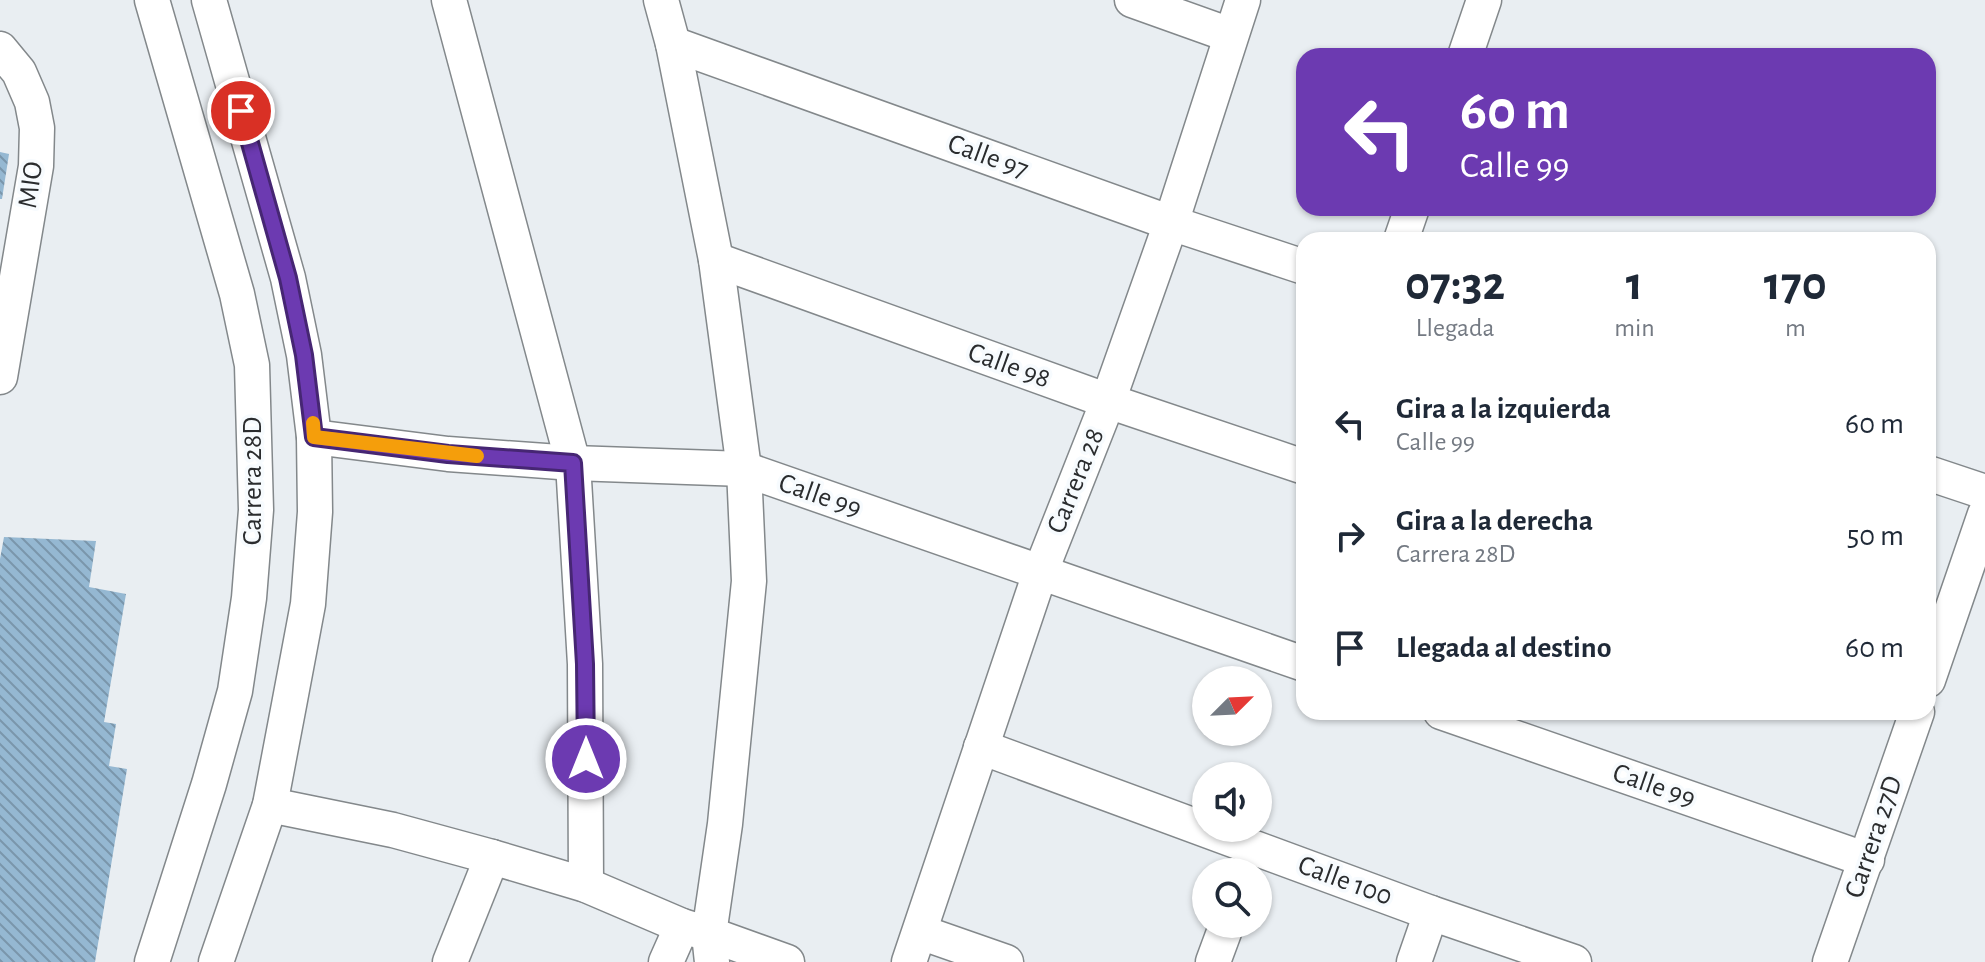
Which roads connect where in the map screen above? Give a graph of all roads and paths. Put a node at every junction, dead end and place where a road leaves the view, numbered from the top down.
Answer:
1 (152, 0) edge
2 (209, 0) edge
3 (449, 0) edge
4 (661, 0) edge
5 (1132, 0) edge
6 (1243, 0) edge
7 (1484, 0) edge
8 (1230, 35) junction
9 (673, 44) junction
10 (1468, 48) edge
11 (0, 49) edge
12 (1171, 223) junction
13 (716, 260) junction
14 (1296, 264) edge
15 (0, 377) edge
16 (1108, 401) junction
17 (314, 437) junction
18 (573, 463) junction
19 (1296, 464) edge
20 (744, 469) junction
21 (1936, 476) edge
22 (1985, 492) edge
23 (1985, 514) edge
24 (1040, 573) junction
25 (1936, 656) edge
26 (1296, 661) edge
27 (1464, 720) edge
28 (1914, 720) edge
29 (981, 747) junction
30 (270, 805) junction
31 (492, 857) junction
32 (1246, 858) edge
33 (1867, 860) junction
34 (1272, 866) edge
35 (586, 885) junction
36 (1431, 913) junction
37 (1222, 938) edge
38 (701, 941) edge
39 (915, 947) edge
40 (152, 962) edge
41 (216, 962) edge
42 (450, 962) edge
43 (666, 962) edge
44 (787, 962) edge
45 (1006, 962) edge
46 (1213, 962) edge
47 (1414, 962) edge
48 (1574, 962) edge
49 (1830, 962) edge

1 - 40 street, Carrera 28D
2 - 17 street, Carrera 28D
3 - 18 street
4 - 9 street
5 - 8 street
6 - 8 street, Carrera 28
7 - 10 street
8 - 12 street, Carrera 28
9 - 12 street, Calle 97
9 - 13 street
11 - 15 street, MIO
12 - 14 street, Calle 97
12 - 16 street, Carrera 28
13 - 16 street, Calle 98
13 - 20 street
16 - 19 street, Calle 98
16 - 24 street, Carrera 28
17 - 18 street, Calle 99
17 - 30 street, Carrera 28D
18 - 20 street, Calle 99
18 - 35 street
20 - 24 street, Calle 99
20 - 38 street
21 - 22 street
23 - 25 street
24 - 26 street, Calle 99
24 - 29 street, Carrera 28
27 - 33 street, Calle 99
28 - 33 street, Carrera 27D
29 - 32 street, Calle 100
29 - 39 street, Carrera 28
30 - 31 street
30 - 41 street, Carrera 28D
31 - 35 street
31 - 42 street
33 - 49 street, Carrera 27D
34 - 36 street, Calle 100
35 - 38 street
36 - 47 street
36 - 48 street, Calle 100
37 - 46 street
38 - 43 street
38 - 44 street
39 - 45 street

